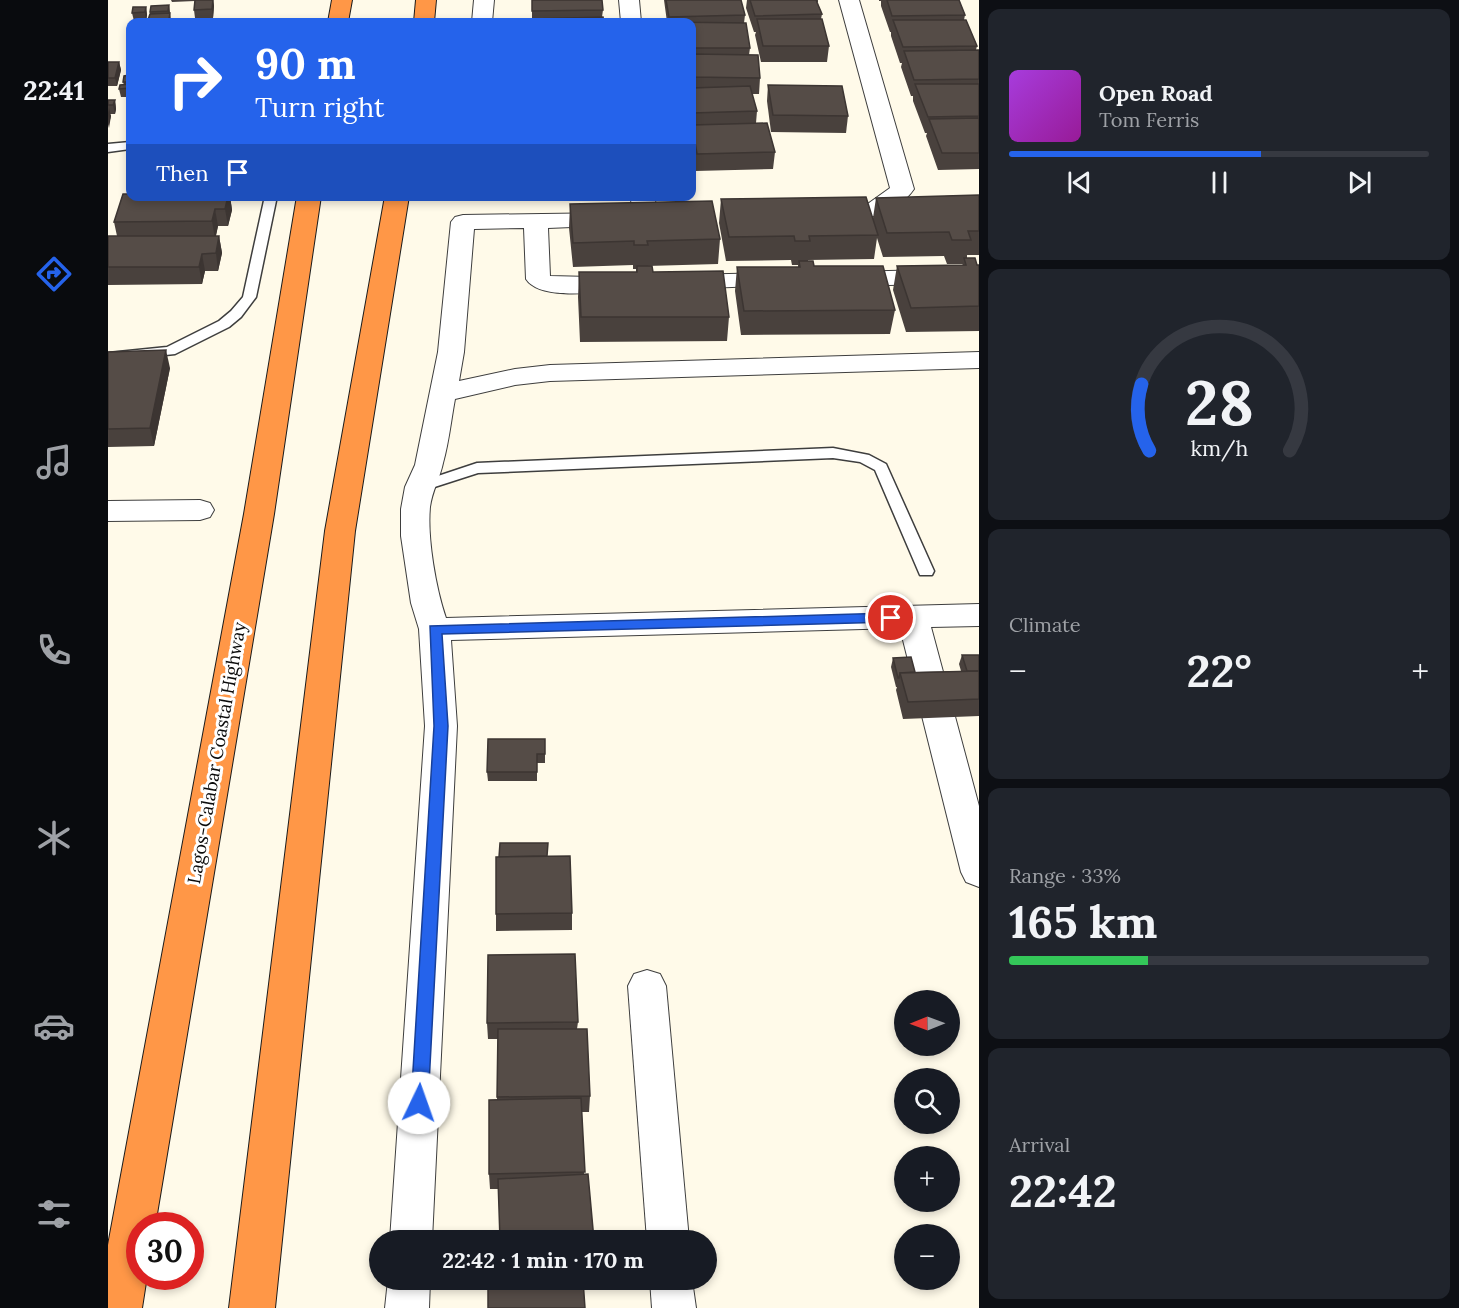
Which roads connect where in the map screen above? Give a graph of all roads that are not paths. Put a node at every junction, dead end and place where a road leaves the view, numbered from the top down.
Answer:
1 (342, 0) edge
2 (426, 0) edge
3 (484, 0) edge
4 (629, 0) edge
5 (849, 0) edge
6 (339, 18) edge
7 (424, 18) edge
8 (482, 18) edge
9 (631, 18) edge
10 (126, 146) edge
11 (108, 148) edge
12 (270, 201) edge
13 (308, 201) edge
14 (396, 201) edge
15 (465, 201) edge
16 (652, 211) edge
17 (805, 213) edge
18 (536, 221) junction
19 (463, 222) junction
20 (979, 276) edge
21 (108, 357) edge
22 (979, 360) edge
23 (443, 393) junction
24 (419, 487) junction
25 (200, 510) dead end
26 (108, 511) edge
27 (926, 571) dead end
28 (979, 615) edge
29 (913, 617) junction
30 (435, 629) junction
31 (979, 873) edge
32 (647, 986) dead end
33 (412, 1230) edge
34 (667, 1230) edge
35 (408, 1290) edge
36 (672, 1290) edge
37 (118, 1308) edge
38 (252, 1308) edge
39 (407, 1308) edge
40 (674, 1308) edge

1 - 6 highway
2 - 7 highway
3 - 8 street
4 - 9 street
5 - 17 street
10 - 11 lane
12 - 21 lane
13 - 37 highway, Lagos-Calabar Coastal Highway
14 - 38 highway
15 - 19 street
16 - 18 street
18 - 19 street
18 - 20 street
19 - 23 street
22 - 23 street
23 - 24 street
24 - 27 lane
24 - 30 street
25 - 26 street
28 - 29 street
29 - 30 street
29 - 31 street
30 - 33 street
32 - 34 street
35 - 39 street
36 - 40 street

